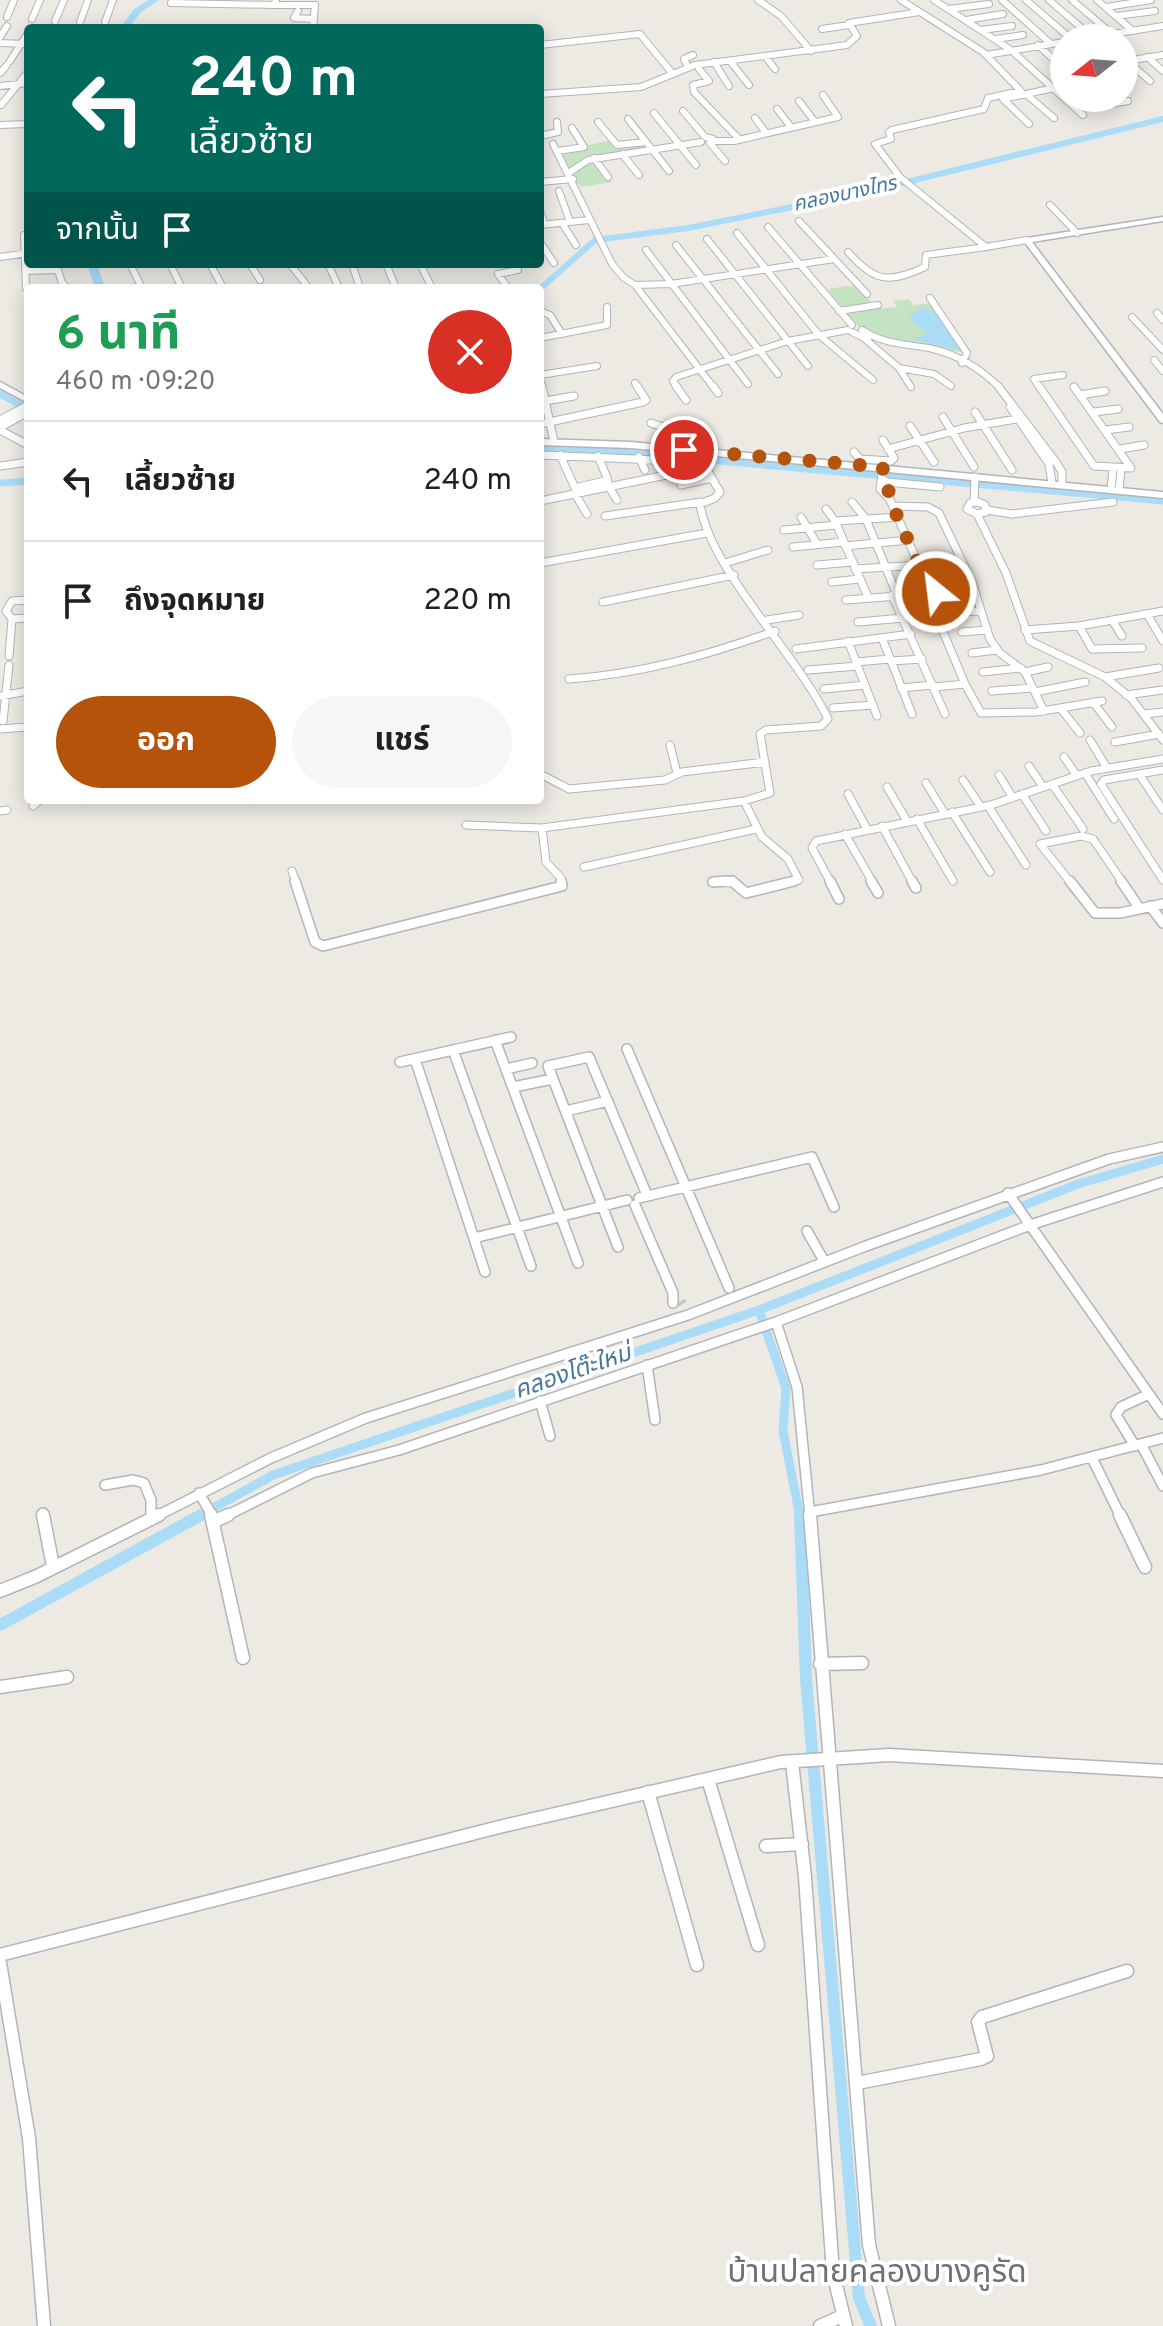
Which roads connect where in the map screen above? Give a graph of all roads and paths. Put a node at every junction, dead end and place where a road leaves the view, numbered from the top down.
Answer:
1 (14, 0) edge
2 (40, 0) edge
3 (64, 0) edge
4 (88, 0) edge
5 (113, 0) edge
6 (182, 0) edge
7 (758, 0) edge
8 (901, 0) edge
9 (934, 0) edge
10 (1002, 0) edge
11 (1026, 0) edge
12 (1049, 0) edge
13 (1072, 0) edge
14 (1097, 0) edge
15 (1151, 0) edge
16 (190, 1) edge
17 (171, 3) dead end
18 (275, 3) edge
19 (989, 4) dead end
20 (1106, 7) junction
21 (949, 9) junction
22 (298, 11) dead end
23 (1155, 11) dead end
24 (919, 12) junction
25 (1003, 14) dead end
26 (1116, 16) junction
27 (7, 17) dead end
28 (32, 19) dead end
29 (314, 19) junction
30 (966, 20) junction
31 (55, 21) dead end
32 (80, 22) dead end
33 (105, 22) dead end
34 (313, 24) edge
35 (1054, 24) edge
36 (1080, 24) edge
37 (1100, 24) edge
38 (1125, 24) edge
39 (849, 25) junction
40 (7, 26) dead end
41 (1012, 26) dead end
42 (1163, 26) edge
43 (822, 29) dead end
44 (981, 30) junction
45 (1138, 30) edge
46 (1023, 35) dead end
47 (0, 37) edge
48 (996, 39) junction
49 (0, 43) edge
50 (1050, 43) joint
51 (24, 44) edge
52 (544, 45) edge
53 (1038, 45) junction
54 (1011, 50) junction
55 (814, 51) junction
56 (984, 53) junction
57 (693, 55) dead end
58 (1163, 55) edge
59 (765, 56) junction
60 (1050, 56) edge
61 (1147, 57) junction
62 (1138, 58) edge
63 (730, 61) junction
64 (714, 62) junction
65 (688, 67) junction
66 (699, 69) dead end
67 (775, 69) dead end
68 (1138, 70) edge
69 (1163, 71) edge
70 (0, 73) edge
71 (672, 73) junction
72 (24, 76) edge
73 (709, 81) junction
74 (1150, 81) dead end
75 (24, 84) edge
76 (1050, 84) edge
77 (15, 85) junction
78 (749, 85) dead end
79 (0, 86) edge
80 (1050, 89) edge
81 (544, 94) edge
82 (1026, 94) junction
83 (823, 95) dead end
84 (799, 101) dead end
85 (1, 105) edge
86 (777, 109) dead end
87 (683, 111) dead end
88 (1080, 112) edge
89 (654, 113) dead end
90 (1083, 115) dead end
91 (755, 118) dead end
92 (1054, 118) dead end
93 (628, 119) dead end
94 (557, 122) dead end
95 (598, 122) dead end
96 (815, 122) junction
97 (24, 124) edge
98 (1029, 124) dead end
99 (0, 125) edge
100 (791, 127) junction
101 (572, 128) dead end
102 (766, 133) junction
103 (544, 135) edge
104 (739, 139) junction
105 (708, 141) junction
106 (646, 142) junction
107 (553, 144) dead end
108 (680, 144) junction
109 (651, 149) junction
110 (558, 151) junction
111 (622, 154) junction
112 (594, 158) junction
113 (725, 161) dead end
114 (696, 165) dead end
115 (669, 171) dead end
116 (639, 175) dead end
117 (572, 176) junction
118 (608, 177) dead end
119 (544, 180) edge
120 (559, 191) dead end
121 (1050, 205) dead end
122 (1163, 219) edge
123 (568, 220) junction
124 (589, 220) junction
125 (799, 221) dead end
126 (544, 223) edge
127 (768, 227) dead end
128 (737, 233) dead end
129 (1077, 233) junction
130 (707, 239) dead end
131 (1027, 240) junction
132 (576, 245) dead end
133 (676, 245) dead end
134 (986, 247) junction
135 (544, 248) edge
136 (646, 250) dead end
137 (848, 252) dead end
138 (24, 253) edge
139 (0, 255) edge
140 (834, 259) junction
141 (554, 263) dead end
142 (800, 266) junction
143 (252, 268) edge
144 (293, 268) edge
145 (765, 268) junction
146 (518, 270) dead end
147 (26, 271) joint
148 (734, 274) junction
149 (702, 279) junction
150 (260, 280) dead end
151 (517, 283) dead end
152 (26, 284) edge
153 (63, 284) edge
154 (306, 284) edge
155 (505, 284) edge
156 (513, 284) edge
157 (671, 284) junction
158 (635, 285) junction
159 (867, 294) dead end
160 (930, 298) dead end
161 (878, 305) dead end
162 (607, 307) dead end
163 (839, 311) junction
164 (544, 313) edge
165 (1157, 313) dead end
166 (1132, 317) dead end
167 (1163, 320) edge
168 (851, 329) junction
169 (562, 334) junction
170 (819, 335) junction
171 (544, 337) edge
172 (865, 339) junction
173 (788, 341) junction
174 (759, 350) junction
175 (1163, 350) edge
176 (729, 360) junction
177 (964, 362) junction
178 (597, 366) dead end
179 (808, 366) dead end
180 (899, 368) junction
181 (701, 370) junction
182 (1028, 371) dead end
183 (778, 374) dead end
184 (1063, 375) dead end
185 (544, 376) edge
186 (1034, 379) junction
187 (873, 380) dead end
188 (635, 383) dead end
189 (748, 384) dead end
190 (0, 385) edge
191 (951, 386) dead end
192 (911, 387) dead end
193 (1074, 387) dead end
194 (1105, 391) dead end
195 (718, 393) dead end
196 (1080, 395) junction
197 (544, 396) edge
198 (574, 396) dead end
199 (686, 400) dead end
200 (545, 401) junction
201 (24, 406) edge
202 (24, 409) edge
203 (1118, 409) dead end
204 (975, 412) dead end
205 (1094, 412) junction
206 (943, 417) dead end
207 (1022, 418) junction
208 (1163, 420) edge
209 (550, 422) junction
210 (544, 423) edge
211 (651, 423) dead end
212 (982, 424) junction
213 (0, 426) edge
214 (910, 426) dead end
215 (1129, 427) dead end
216 (1106, 430) junction
217 (951, 431) junction
218 (883, 440) dead end
219 (920, 440) junction
220 (24, 442) edge
221 (544, 442) edge
222 (554, 442) junction
223 (1144, 445) dead end
224 (664, 448) junction
225 (888, 449) junction
226 (1120, 449) junction
227 (854, 452) dead end
228 (544, 455) edge
229 (560, 455) junction
230 (598, 456) junction
231 (639, 457) junction
232 (703, 458) junction
233 (680, 461) dead end
234 (934, 462) dead end
235 (24, 463) edge
236 (1053, 464) junction
237 (0, 466) edge
238 (1117, 469) junction
239 (645, 470) dead end
240 (1012, 470) dead end
241 (883, 476) junction
242 (975, 478) junction
243 (714, 481) junction
244 (1052, 483) junction
245 (1062, 484) junction
246 (681, 485) dead end
247 (609, 487) junction
248 (940, 487) dead end
249 (1115, 490) junction
250 (575, 494) junction
251 (1163, 495) edge
252 (544, 500) edge
253 (617, 500) dead end
254 (852, 502) dead end
255 (974, 502) junction
256 (1113, 502) dead end
257 (700, 503) junction
258 (892, 503) junction
259 (948, 507) dead end
260 (934, 508) junction
261 (826, 509) dead end
262 (987, 510) junction
263 (587, 514) dead end
264 (977, 514) junction
265 (605, 516) dead end
266 (801, 517) dead end
267 (899, 517) junction
268 (866, 519) junction
269 (836, 523) junction
270 (809, 528) junction
271 (784, 530) dead end
272 (707, 533) junction
273 (910, 540) junction
274 (877, 543) junction
275 (817, 544) junction
276 (844, 544) junction
277 (793, 547) dead end
278 (768, 550) dead end
279 (544, 562) edge
280 (725, 563) junction
281 (817, 565) dead end
282 (921, 565) junction
283 (854, 566) junction
284 (886, 567) junction
285 (734, 575) junction
286 (859, 579) junction
287 (832, 582) dead end
288 (974, 588) junction
289 (930, 593) junction
290 (895, 595) junction
291 (868, 597) junction
292 (846, 600) dead end
293 (24, 601) edge
294 (603, 602) dead end
295 (981, 611) junction
296 (1163, 611) edge
297 (956, 612) dead end
298 (1147, 614) junction
299 (6, 615) edge
300 (799, 615) dead end
301 (903, 618) junction
302 (767, 620) junction
303 (1112, 620) junction
304 (858, 622) dead end
305 (1079, 626) junction
306 (987, 630) junction
307 (1025, 630) junction
308 (775, 631) junction
309 (962, 632) dead end
310 (911, 634) junction
311 (1122, 636) dead end
312 (882, 638) junction
313 (848, 641) junction
314 (1163, 641) edge
315 (1142, 648) dead end
316 (796, 649) dead end
317 (997, 650) junction
318 (972, 653) dead end
319 (922, 659) junction
320 (890, 660) junction
321 (857, 664) junction
322 (1048, 667) dead end
323 (1159, 668) dead end
324 (808, 670) dead end
325 (1023, 670) junction
326 (983, 672) dead end
327 (1105, 677) junction
328 (569, 679) dead end
329 (1085, 682) dead end
330 (965, 684) junction
331 (865, 685) junction
332 (933, 686) junction
333 (901, 688) junction
334 (824, 689) dead end
335 (1034, 690) junction
336 (1163, 690) edge
337 (992, 691) dead end
338 (24, 692) edge
339 (4, 695) edge
340 (1126, 695) junction
341 (873, 705) junction
342 (833, 708) dead end
343 (1061, 709) junction
344 (1044, 711) junction
345 (1163, 712) edge
346 (912, 714) dead end
347 (945, 714) dead end
348 (1144, 714) junction
349 (877, 716) dead end
350 (1, 727) edge
351 (24, 727) edge
352 (1112, 727) dead end
353 (1080, 733) dead end
354 (1161, 736) edge
355 (1090, 740) dead end
356 (1115, 742) dead end
357 (670, 745) dead end
358 (1064, 757) dead end
359 (1163, 759) edge
360 (765, 762) junction
361 (1029, 766) dead end
362 (1107, 768) junction
363 (1163, 770) edge
364 (677, 773) junction
365 (1081, 774) junction
366 (1139, 774) junction
367 (999, 775) dead end
368 (544, 776) dead end
369 (963, 780) dead end
370 (926, 783) dead end
371 (1048, 786) junction
372 (887, 787) dead end
373 (848, 794) dead end
374 (1022, 794) junction
375 (1013, 798) junction
376 (744, 801) junction
377 (35, 804) edge
378 (33, 806) dead end
379 (984, 806) junction
380 (1163, 810) edge
381 (948, 813) junction
382 (917, 819) junction
383 (1114, 819) dead end
384 (907, 821) junction
385 (466, 825) dead end
386 (882, 826) junction
387 (542, 828) junction
388 (756, 829) junction
389 (867, 829) junction
390 (1083, 829) dead end
391 (1046, 831) dead end
392 (845, 834) junction
393 (1026, 865) dead end
394 (584, 867) dead end
395 (292, 871) dead end
396 (990, 872) dead end
397 (1163, 880) edge
398 (953, 881) dead end
399 (713, 882) dead end
400 (916, 888) dead end
401 (878, 893) dead end
402 (839, 899) dead end
403 (1163, 904) edge
404 (1145, 908) junction
405 (1163, 923) edge
406 (511, 1037) dead end
407 (495, 1040) junction
408 (627, 1049) dead end
409 (453, 1050) junction
410 (415, 1059) junction
411 (400, 1062) dead end
412 (532, 1063) dead end
413 (506, 1069) junction
414 (553, 1079) junction
415 (513, 1087) junction
416 (608, 1101) junction
417 (566, 1111) junction
418 (1163, 1147) edge
419 (1163, 1182) edge
420 (686, 1186) junction
421 (1008, 1193) junction
422 (637, 1199) junction
423 (602, 1206) junction
424 (834, 1207) dead end
425 (560, 1217) junction
426 (1028, 1222) junction
427 (517, 1227) junction
428 (807, 1231) dead end
429 (474, 1238) junction
430 (618, 1247) dead end
431 (824, 1261) junction
432 (578, 1263) dead end
433 (531, 1266) dead end
434 (485, 1272) dead end
435 (729, 1288) dead end
436 (683, 1317) junction
437 (772, 1323) junction
438 (647, 1365) junction
439 (1149, 1394) junction
440 (540, 1401) junction
441 (1163, 1414) edge
442 (655, 1420) dead end
443 (550, 1436) dead end
444 (1163, 1438) edge
445 (1138, 1445) junction
446 (1092, 1458) junction
447 (105, 1485) dead end
448 (1163, 1486) edge
449 (201, 1496) junction
450 (810, 1512) junction
451 (43, 1513) dead end
452 (151, 1517) junction
453 (213, 1518) junction
454 (53, 1566) junction
455 (1145, 1567) dead end
456 (0, 1591) edge
457 (243, 1658) dead end
458 (862, 1663) dead end
459 (820, 1664) junction
460 (67, 1677) dead end
461 (0, 1687) edge
462 (824, 1758) junction
463 (797, 1761) junction
464 (1163, 1771) edge
465 (708, 1779) junction
466 (648, 1792) junction
467 (802, 1844) junction
468 (766, 1846) dead end
469 (758, 1945) dead end
470 (0, 1955) edge
471 (0, 1963) edge
472 (697, 1965) dead end
473 (1127, 1971) dead end
474 (857, 2083) junction
475 (844, 2321) edge
476 (44, 2326) edge
477 (820, 2326) edge
478 (889, 2326) edge

1 - 27 street
2 - 28 street
3 - 31 street
4 - 32 street
5 - 33 street
6 - 16 street
7 - 55 street
8 - 24 street
9 - 21 street
10 - 50 street
11 - 35 street
12 - 36 street
13 - 37 street
14 - 20 street
15 - 20 street
16 - 17 street
16 - 18 street
18 - 29 street
19 - 21 street
20 - 26 street
21 - 30 street
22 - 29 street
23 - 26 street
24 - 39 street
24 - 56 street
25 - 30 street
26 - 38 street
29 - 34 street
30 - 44 street
39 - 43 street
39 - 55 street
40 - 47 street
41 - 44 street
42 - 45 street
44 - 48 street
46 - 48 street
48 - 54 street
49 - 51 street
50 - 53 street
51 - 70 street
52 - 71 street
53 - 54 street
53 - 60 street
54 - 56 street
54 - 76 street
55 - 59 street
56 - 134 street
57 - 65 street
58 - 61 street
59 - 63 street
59 - 67 street
61 - 62 street
61 - 69 street
63 - 64 street
63 - 78 street
64 - 65 street
64 - 73 street
65 - 71 street
66 - 73 street
68 - 74 street
71 - 81 street
72 - 77 street
73 - 104 street
75 - 77 street
77 - 79 street
77 - 85 street
80 - 82 street
82 - 92 street
82 - 98 street
83 - 96 street
84 - 96 street
86 - 100 street
87 - 105 street
88 - 90 street
89 - 108 street
91 - 102 street
93 - 106 street
94 - 103 street
95 - 106 street
96 - 100 street
97 - 99 street
100 - 102 street
101 - 110 street
102 - 104 street
104 - 105 street
105 - 108 street
105 - 113 street
106 - 109 street
107 - 110 street
108 - 109 street
108 - 114 street
109 - 111 street
109 - 115 street
110 - 117 street
111 - 112 street
111 - 116 street
112 - 117 street
112 - 118 street
117 - 119 street
117 - 124 street
120 - 123 street
121 - 129 street
122 - 129 street
123 - 124 street
123 - 126 street
123 - 132 street
124 - 158 street
125 - 140 street
127 - 142 street
128 - 145 street
129 - 131 street
130 - 148 street
131 - 134 street
131 - 208 street
133 - 149 street
134 - 137 street
135 - 141 street
136 - 157 street
138 - 139 street
140 - 142 street
140 - 159 street
142 - 145 street
142 - 163 street
143 - 150 street
144 - 154 street
145 - 148 street
145 - 170 street
146 - 155 street
147 - 152 street
147 - 153 street
148 - 149 street
148 - 173 street
149 - 157 street
149 - 174 street
151 - 156 street
157 - 158 street
157 - 176 street
158 - 181 street
160 - 177 street
161 - 163 street
162 - 169 street
163 - 168 street
164 - 169 street
165 - 167 street
166 - 175 street
168 - 170 street
168 - 172 street
168 - 177 street
169 - 171 street
170 - 173 street
170 - 187 street
172 - 177 street
172 - 180 street
173 - 174 street
173 - 179 street
174 - 176 street
174 - 183 street
176 - 181 street
176 - 189 street
177 - 207 street
178 - 185 street
180 - 191 street
180 - 192 street
181 - 195 street
181 - 199 street
182 - 186 street
184 - 186 street
186 - 238 street
188 - 209 street
190 - 201 street
193 - 196 street
194 - 196 street
196 - 205 street
197 - 200 street
198 - 200 street
200 - 209 street
202 - 213 street
203 - 205 street
204 - 212 street
205 - 216 street
206 - 217 street
207 - 212 street
207 - 236 street
209 - 210 street
209 - 222 street
211 - 224 street
212 - 217 street
212 - 240 street
213 - 220 street
214 - 219 street
215 - 216 street
216 - 226 street
217 - 219 street
217 - 242 street
218 - 225 street
219 - 225 street
219 - 234 street
221 - 222 street
222 - 224 street
223 - 226 street
224 - 232 street
225 - 227 street
226 - 238 street
228 - 229 street
229 - 230 street
229 - 230 street
230 - 231 street
231 - 233 street
231 - 239 street
232 - 241 street
232 - 243 street
232 - 247 street
235 - 237 street
236 - 244 street
236 - 245 street
238 - 249 street
241 - 242 street
241 - 248 street
241 - 258 street
242 - 244 street
242 - 255 street
243 - 246 street
243 - 257 street
244 - 245 street
245 - 249 street
247 - 250 street
247 - 253 street
249 - 251 street
250 - 252 street
250 - 263 street
254 - 268 street
255 - 262 street
255 - 264 street
256 - 262 street
257 - 265 street
257 - 272 street
258 - 260 street
258 - 267 street
259 - 260 street
260 - 288 street
261 - 269 street
262 - 264 street
264 - 307 street
266 - 270 street
267 - 268 street
267 - 273 street
268 - 269 street
268 - 274 street
269 - 270 street
269 - 276 street
270 - 271 street
270 - 275 street
272 - 279 street
272 - 280 street
273 - 274 street
273 - 282 street
274 - 276 street
274 - 284 street
275 - 276 street
275 - 277 street
276 - 283 street
278 - 280 street
280 - 285 street
281 - 283 street
282 - 284 street
282 - 289 street
283 - 284 street
283 - 286 street
284 - 290 street
285 - 294 street
285 - 302 street
286 - 287 street
286 - 291 street
288 - 289 street
288 - 295 street
289 - 290 street
289 - 330 street
290 - 291 street
290 - 301 street
291 - 292 street
293 - 299 street
295 - 297 street
295 - 306 street
296 - 298 street
298 - 303 street
298 - 314 street
299 - 339 street
300 - 302 street
301 - 304 street
301 - 310 street
302 - 308 street
303 - 305 street
303 - 311 street
305 - 307 street
305 - 315 street
306 - 309 street
306 - 317 street
307 - 327 street
308 - 328 street
308 - 360 street
310 - 312 street
310 - 319 street
312 - 313 street
312 - 320 street
313 - 316 street
313 - 321 street
317 - 318 street
317 - 325 street
319 - 320 street
319 - 332 street
320 - 321 street
320 - 333 street
321 - 324 street
321 - 331 street
322 - 325 street
323 - 327 street
325 - 326 street
325 - 335 street
327 - 340 street
329 - 335 street
330 - 332 street
330 - 344 street
331 - 334 street
331 - 341 street
332 - 333 street
332 - 347 street
333 - 346 street
335 - 337 street
335 - 344 street
336 - 340 street
338 - 339 street
339 - 350 street
340 - 348 street
341 - 342 street
341 - 349 street
343 - 344 street
343 - 352 street
343 - 353 street
345 - 348 street
348 - 354 street
350 - 351 street
354 - 356 street
355 - 362 street
357 - 364 street
358 - 365 street
359 - 362 street
360 - 364 street
360 - 376 street
361 - 371 street
362 - 365 street
363 - 366 street
364 - 368 street
365 - 371 street
365 - 383 street
366 - 380 street
366 - 397 street
367 - 375 street
369 - 379 street
370 - 381 street
371 - 374 street
371 - 390 street
372 - 384 street
373 - 389 street
374 - 375 street
374 - 391 street
375 - 379 street
376 - 387 street
376 - 388 street
377 - 378 street
379 - 381 street
379 - 393 street
381 - 382 street
381 - 396 street
382 - 384 street
382 - 398 street
384 - 386 street
385 - 387 street
386 - 389 street
386 - 400 street
387 - 395 street
388 - 394 street
388 - 399 street
389 - 392 street
392 - 401 street
392 - 402 street
403 - 404 street
404 - 404 street
404 - 405 street
406 - 407 street
407 - 409 street
407 - 413 street
408 - 420 street
409 - 410 street
409 - 427 street
410 - 411 street
410 - 429 street
412 - 413 street
413 - 415 street
414 - 415 street
414 - 416 street
414 - 417 street
415 - 425 street
416 - 417 street
416 - 422 street
417 - 423 street
418 - 421 street
419 - 426 street
420 - 422 street
420 - 424 street
420 - 435 street
421 - 426 street
421 - 431 street
422 - 423 street
422 - 436 street
423 - 425 street
423 - 430 street
425 - 427 street
425 - 432 street
426 - 437 street
426 - 439 street
427 - 429 street
427 - 433 street
428 - 431 street
429 - 434 street
431 - 436 street
436 - 449 street
437 - 438 street
437 - 450 street
438 - 440 street
438 - 442 street
439 - 441 street
439 - 445 street
440 - 443 street
440 - 453 street
444 - 445 street
445 - 446 street
445 - 448 street
446 - 450 street
446 - 455 street
447 - 452 street
449 - 452 street
449 - 453 street
450 - 459 street
451 - 454 street
452 - 454 street
453 - 457 street
454 - 456 street
458 - 459 street
459 - 462 street
460 - 461 street
462 - 463 street
462 - 464 street
462 - 474 street
463 - 465 street
463 - 467 street
465 - 466 street
465 - 469 street
466 - 470 street
466 - 472 street
467 - 468 street
467 - 475 street
471 - 476 street
473 - 474 street
474 - 478 street
475 - 477 street

